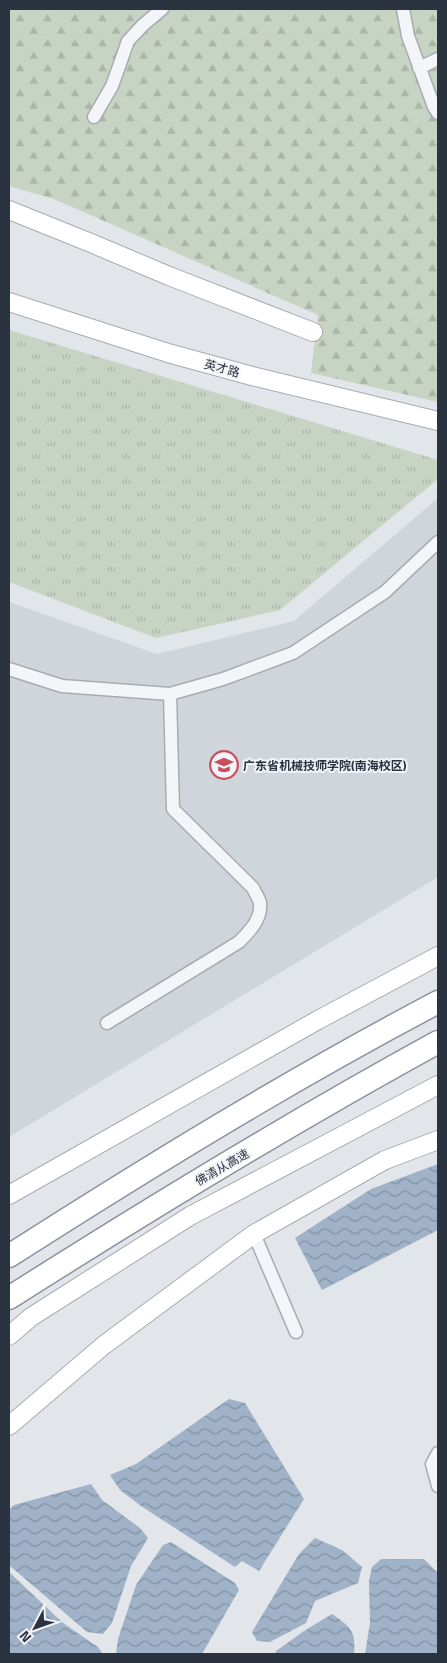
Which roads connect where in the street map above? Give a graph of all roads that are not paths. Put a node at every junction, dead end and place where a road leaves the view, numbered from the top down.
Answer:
1 (162, 9) edge
2 (403, 9) edge
3 (438, 59) edge
4 (419, 68) junction
5 (438, 113) edge
6 (94, 117) dead end
7 (9, 210) edge
8 (9, 295) edge
9 (9, 302) edge
10 (313, 332) dead end
11 (438, 409) edge
12 (438, 421) edge
13 (438, 542) edge
14 (9, 669) edge
15 (170, 694) junction
16 (438, 956) edge
17 (438, 1002) edge
18 (108, 1023) dead end
19 (438, 1042) edge
20 (438, 1085) edge
21 (438, 1140) edge
22 (9, 1195) edge
23 (254, 1234) junction
24 (9, 1256) edge
25 (9, 1298) edge
26 (296, 1332) dead end
27 (9, 1336) edge
28 (9, 1426) edge
29 (438, 1453) edge
30 (438, 1486) edge

1 - 6 street
2 - 4 street
3 - 4 street
4 - 5 street
7 - 10 main road
8 - 11 main road, 英才路
9 - 12 main road, 英才路
13 - 15 street
14 - 15 street
15 - 18 street
16 - 22 main road
17 - 24 highway
19 - 25 highway, 佛清从高速
20 - 27 main road
21 - 23 main road
23 - 26 street
23 - 28 main road
29 - 30 street

